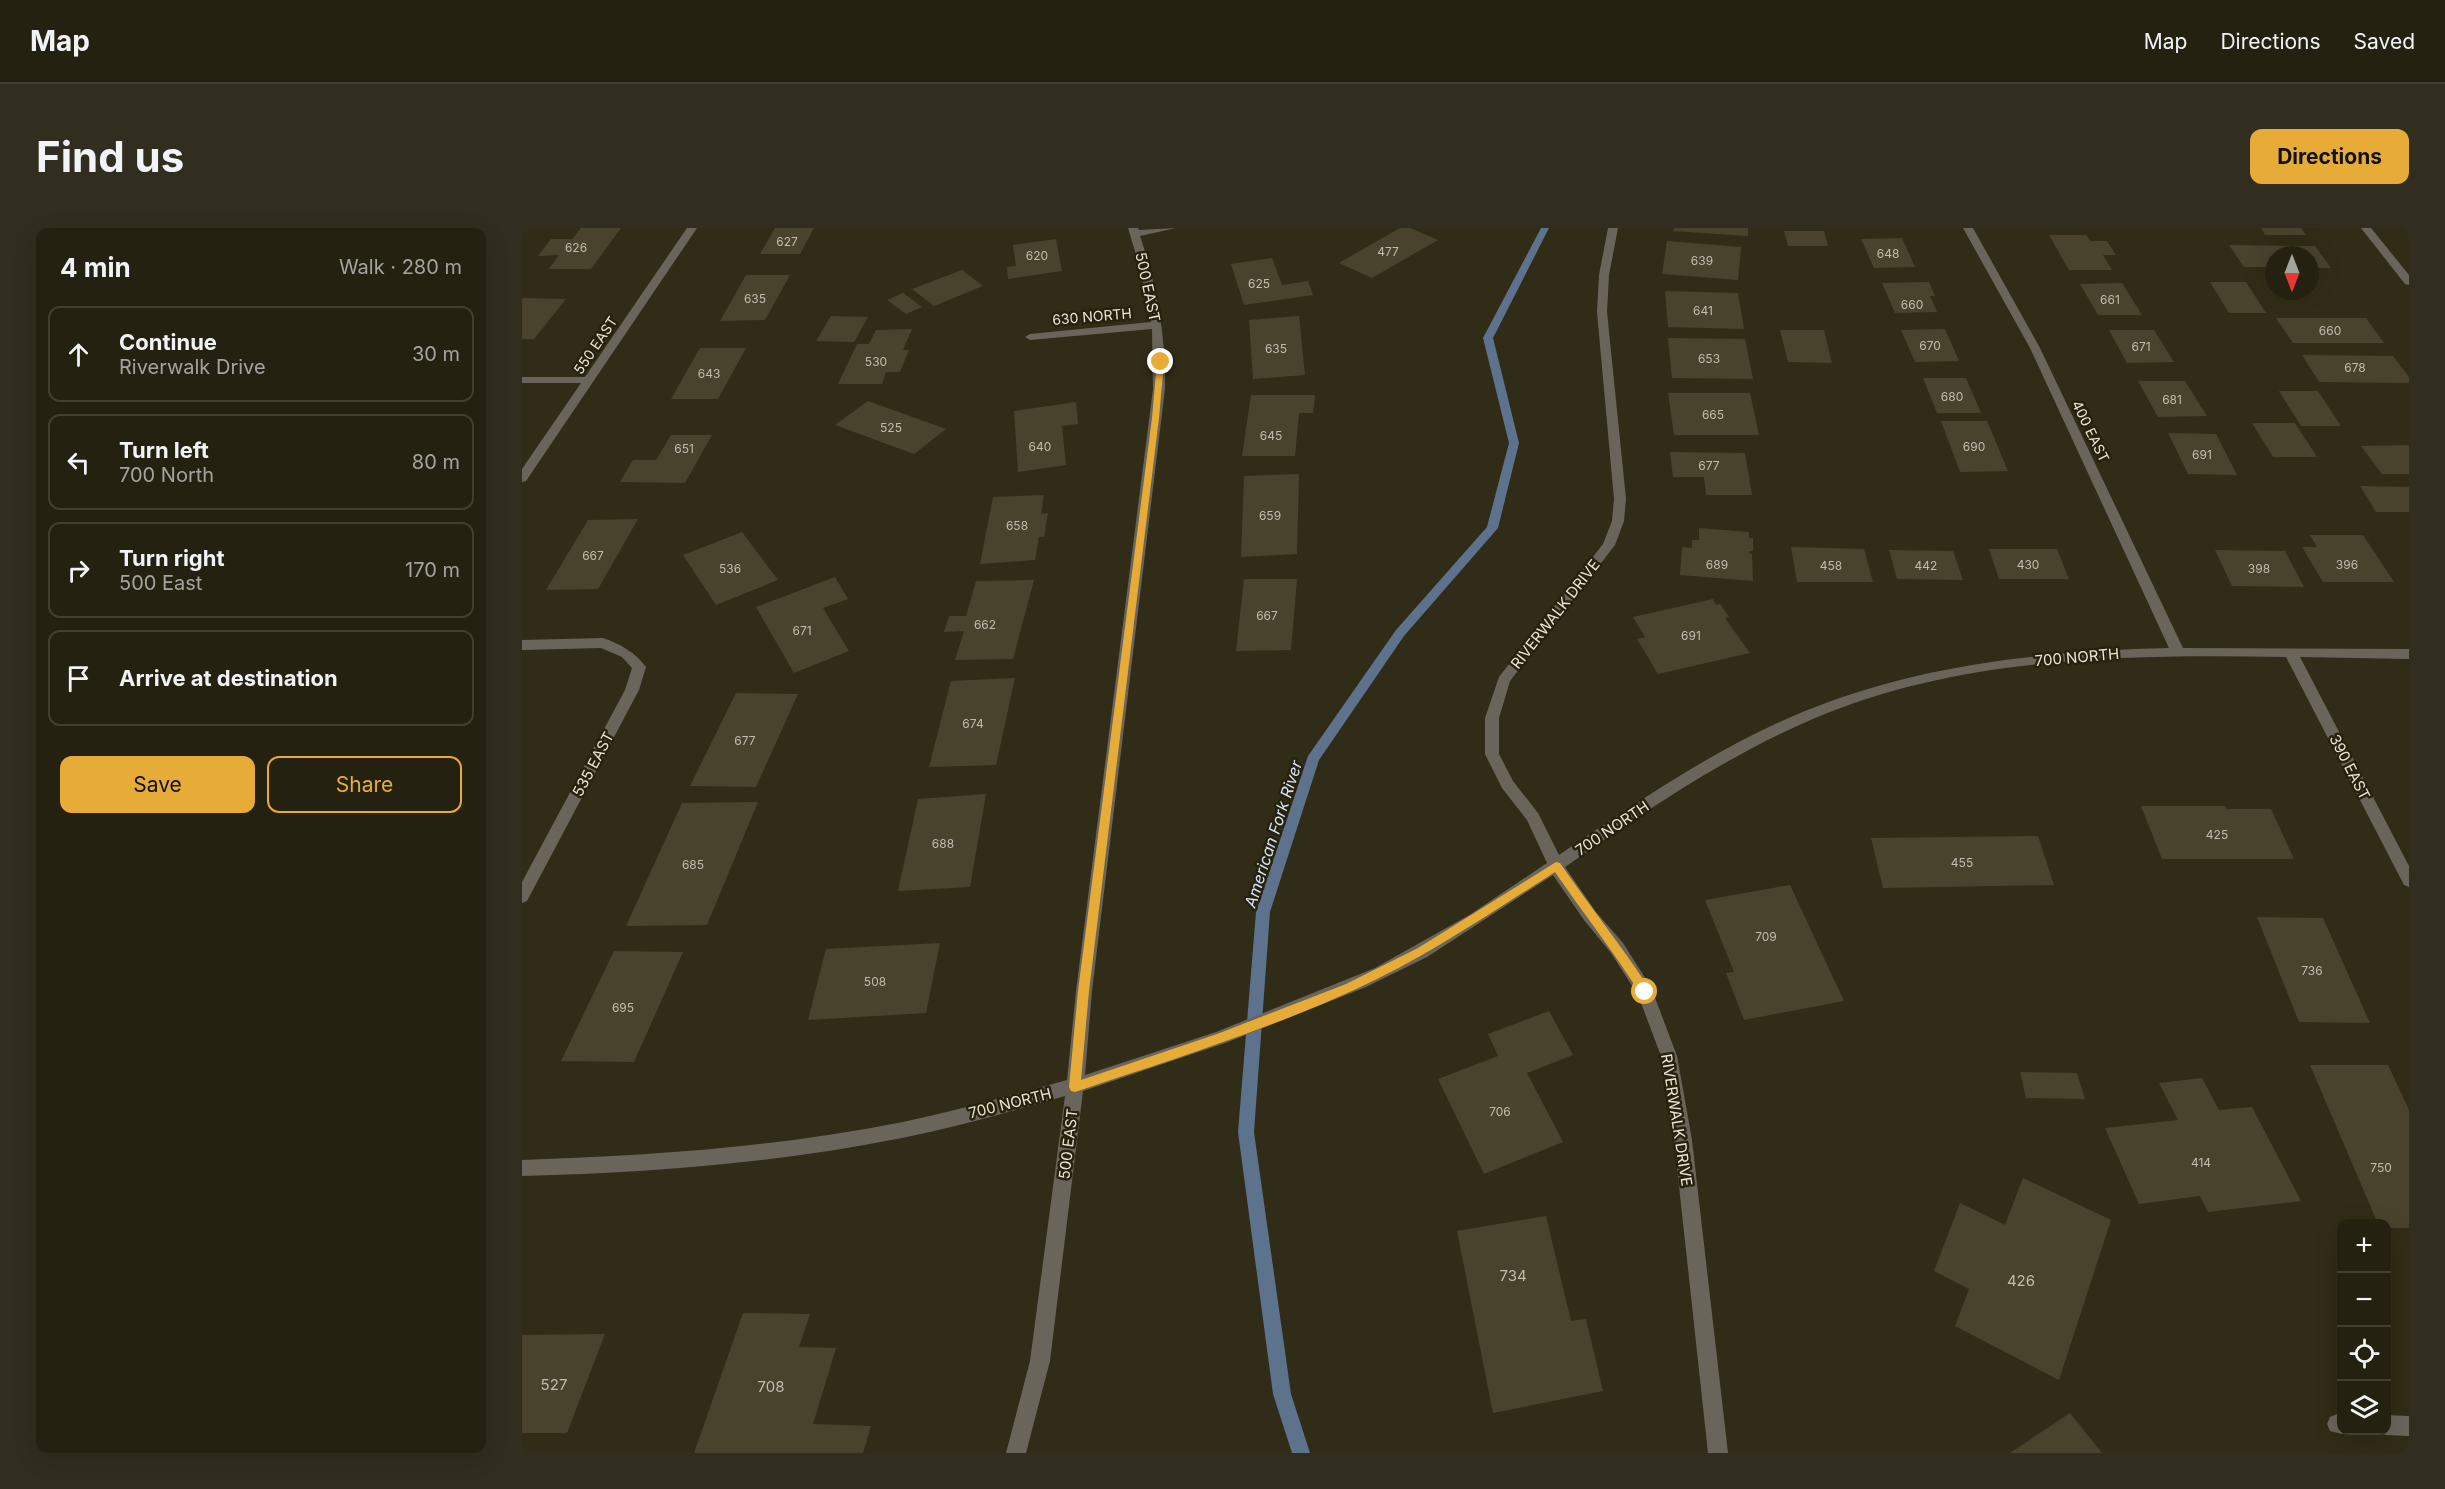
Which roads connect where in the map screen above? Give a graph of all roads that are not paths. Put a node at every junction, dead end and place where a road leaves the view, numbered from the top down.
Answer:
1 (692, 228) edge
2 (1171, 228) edge
3 (1614, 228) edge
4 (1968, 228) edge
5 (2366, 228) edge
6 (1134, 231) edge
7 (2409, 282) edge
8 (1157, 325) junction
9 (1030, 337) dead end
10 (522, 380) edge
11 (589, 380) junction
12 (522, 478) edge
13 (522, 645) edge
14 (2178, 652) junction
15 (2291, 653) junction
16 (2409, 654) edge
17 (1556, 866) junction
18 (2409, 881) edge
19 (522, 897) edge
20 (1075, 1087) junction
21 (522, 1168) edge
22 (2391, 1425) edge
23 (2409, 1426) edge
24 (1016, 1453) edge
25 (1718, 1453) edge

1 - 11 street, 550 EAST
2 - 6 street
3 - 17 street, RIVERWALK DRIVE
4 - 14 street, 400 EAST
5 - 7 street
6 - 8 street, 500 EAST
8 - 9 street, 630 NORTH
8 - 20 street, 500 EAST
10 - 11 street
11 - 12 street, 550 EAST
13 - 19 street, 535 EAST
14 - 15 street, 700 NORTH
14 - 17 street, 700 NORTH
15 - 16 street, 700 NORTH
15 - 18 street, 390 EAST
17 - 20 street, 700 NORTH
17 - 25 street, RIVERWALK DRIVE
20 - 21 street, 700 NORTH
20 - 24 street, 500 EAST
22 - 23 street

